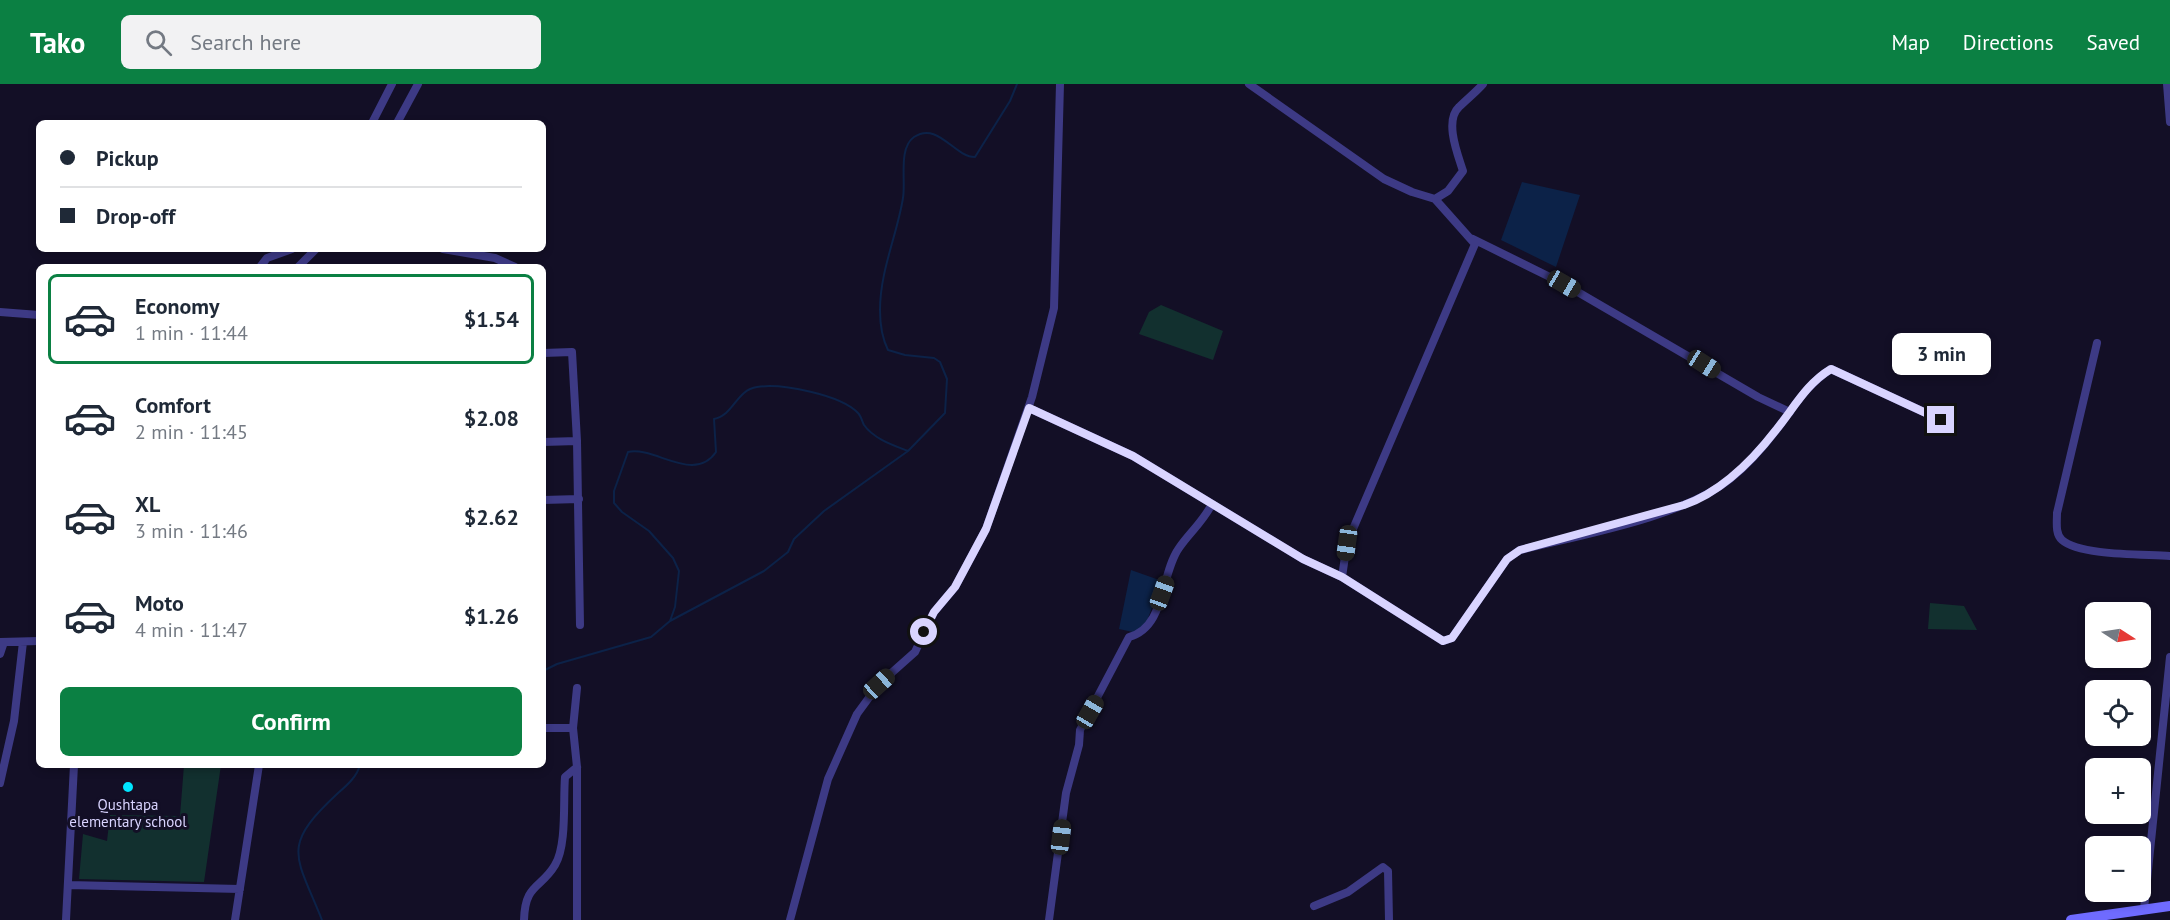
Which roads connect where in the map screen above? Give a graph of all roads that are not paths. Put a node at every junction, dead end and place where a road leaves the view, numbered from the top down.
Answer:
1 (392, 84) edge
2 (418, 84) edge
3 (1060, 84) edge
4 (1249, 84) edge
5 (1483, 84) edge
6 (2167, 84) edge
7 (374, 120) edge
8 (399, 120) edge
9 (2170, 122) edge
10 (1435, 199) junction
11 (1469, 237) junction
12 (284, 252) edge
13 (313, 252) edge
14 (460, 252) edge
15 (262, 264) edge
16 (301, 264) edge
17 (508, 264) edge
18 (0, 312) edge
19 (36, 315) edge
20 (2097, 343) dead end
21 (546, 353) edge
22 (1029, 408) junction
23 (1790, 412) junction
24 (1941, 420) dead end
25 (577, 441) junction
26 (546, 442) edge
27 (579, 499) junction
28 (546, 500) edge
29 (1212, 504) junction
30 (2170, 556) edge
31 (1342, 577) junction
32 (580, 626) dead end
33 (2, 642) edge
34 (23, 642) junction
35 (36, 642) edge
36 (0, 654) edge
37 (2170, 657) edge
38 (577, 688) dead end
39 (546, 728) edge
40 (573, 728) junction
41 (577, 767) junction
42 (74, 768) edge
43 (259, 768) edge
44 (0, 783) edge
45 (68, 885) junction
46 (240, 889) junction
47 (1314, 906) dead end
48 (2170, 906) edge
49 (2145, 909) junction
50 (66, 920) edge
51 (235, 920) edge
52 (524, 920) edge
53 (578, 920) edge
54 (790, 920) edge
55 (1049, 920) edge
56 (1389, 920) edge
57 (2071, 920) edge

1 - 7 street
2 - 8 street
3 - 22 street
4 - 10 street
5 - 10 street
6 - 9 street
10 - 11 street
11 - 23 street
11 - 31 street
12 - 15 street
13 - 16 street
14 - 17 street
18 - 19 street
20 - 30 street
21 - 25 street
22 - 29 street
22 - 54 street
23 - 24 street
23 - 31 street
25 - 26 street
25 - 27 street
27 - 28 street
27 - 32 street
29 - 31 street
29 - 55 street
33 - 34 street
33 - 36 street
34 - 35 street
34 - 44 street
37 - 49 street
38 - 40 street
39 - 40 street
40 - 41 street
41 - 52 street
41 - 53 street
42 - 45 street
43 - 46 street
45 - 46 street
45 - 50 street
46 - 51 street
47 - 56 street
48 - 49 street
49 - 57 street

